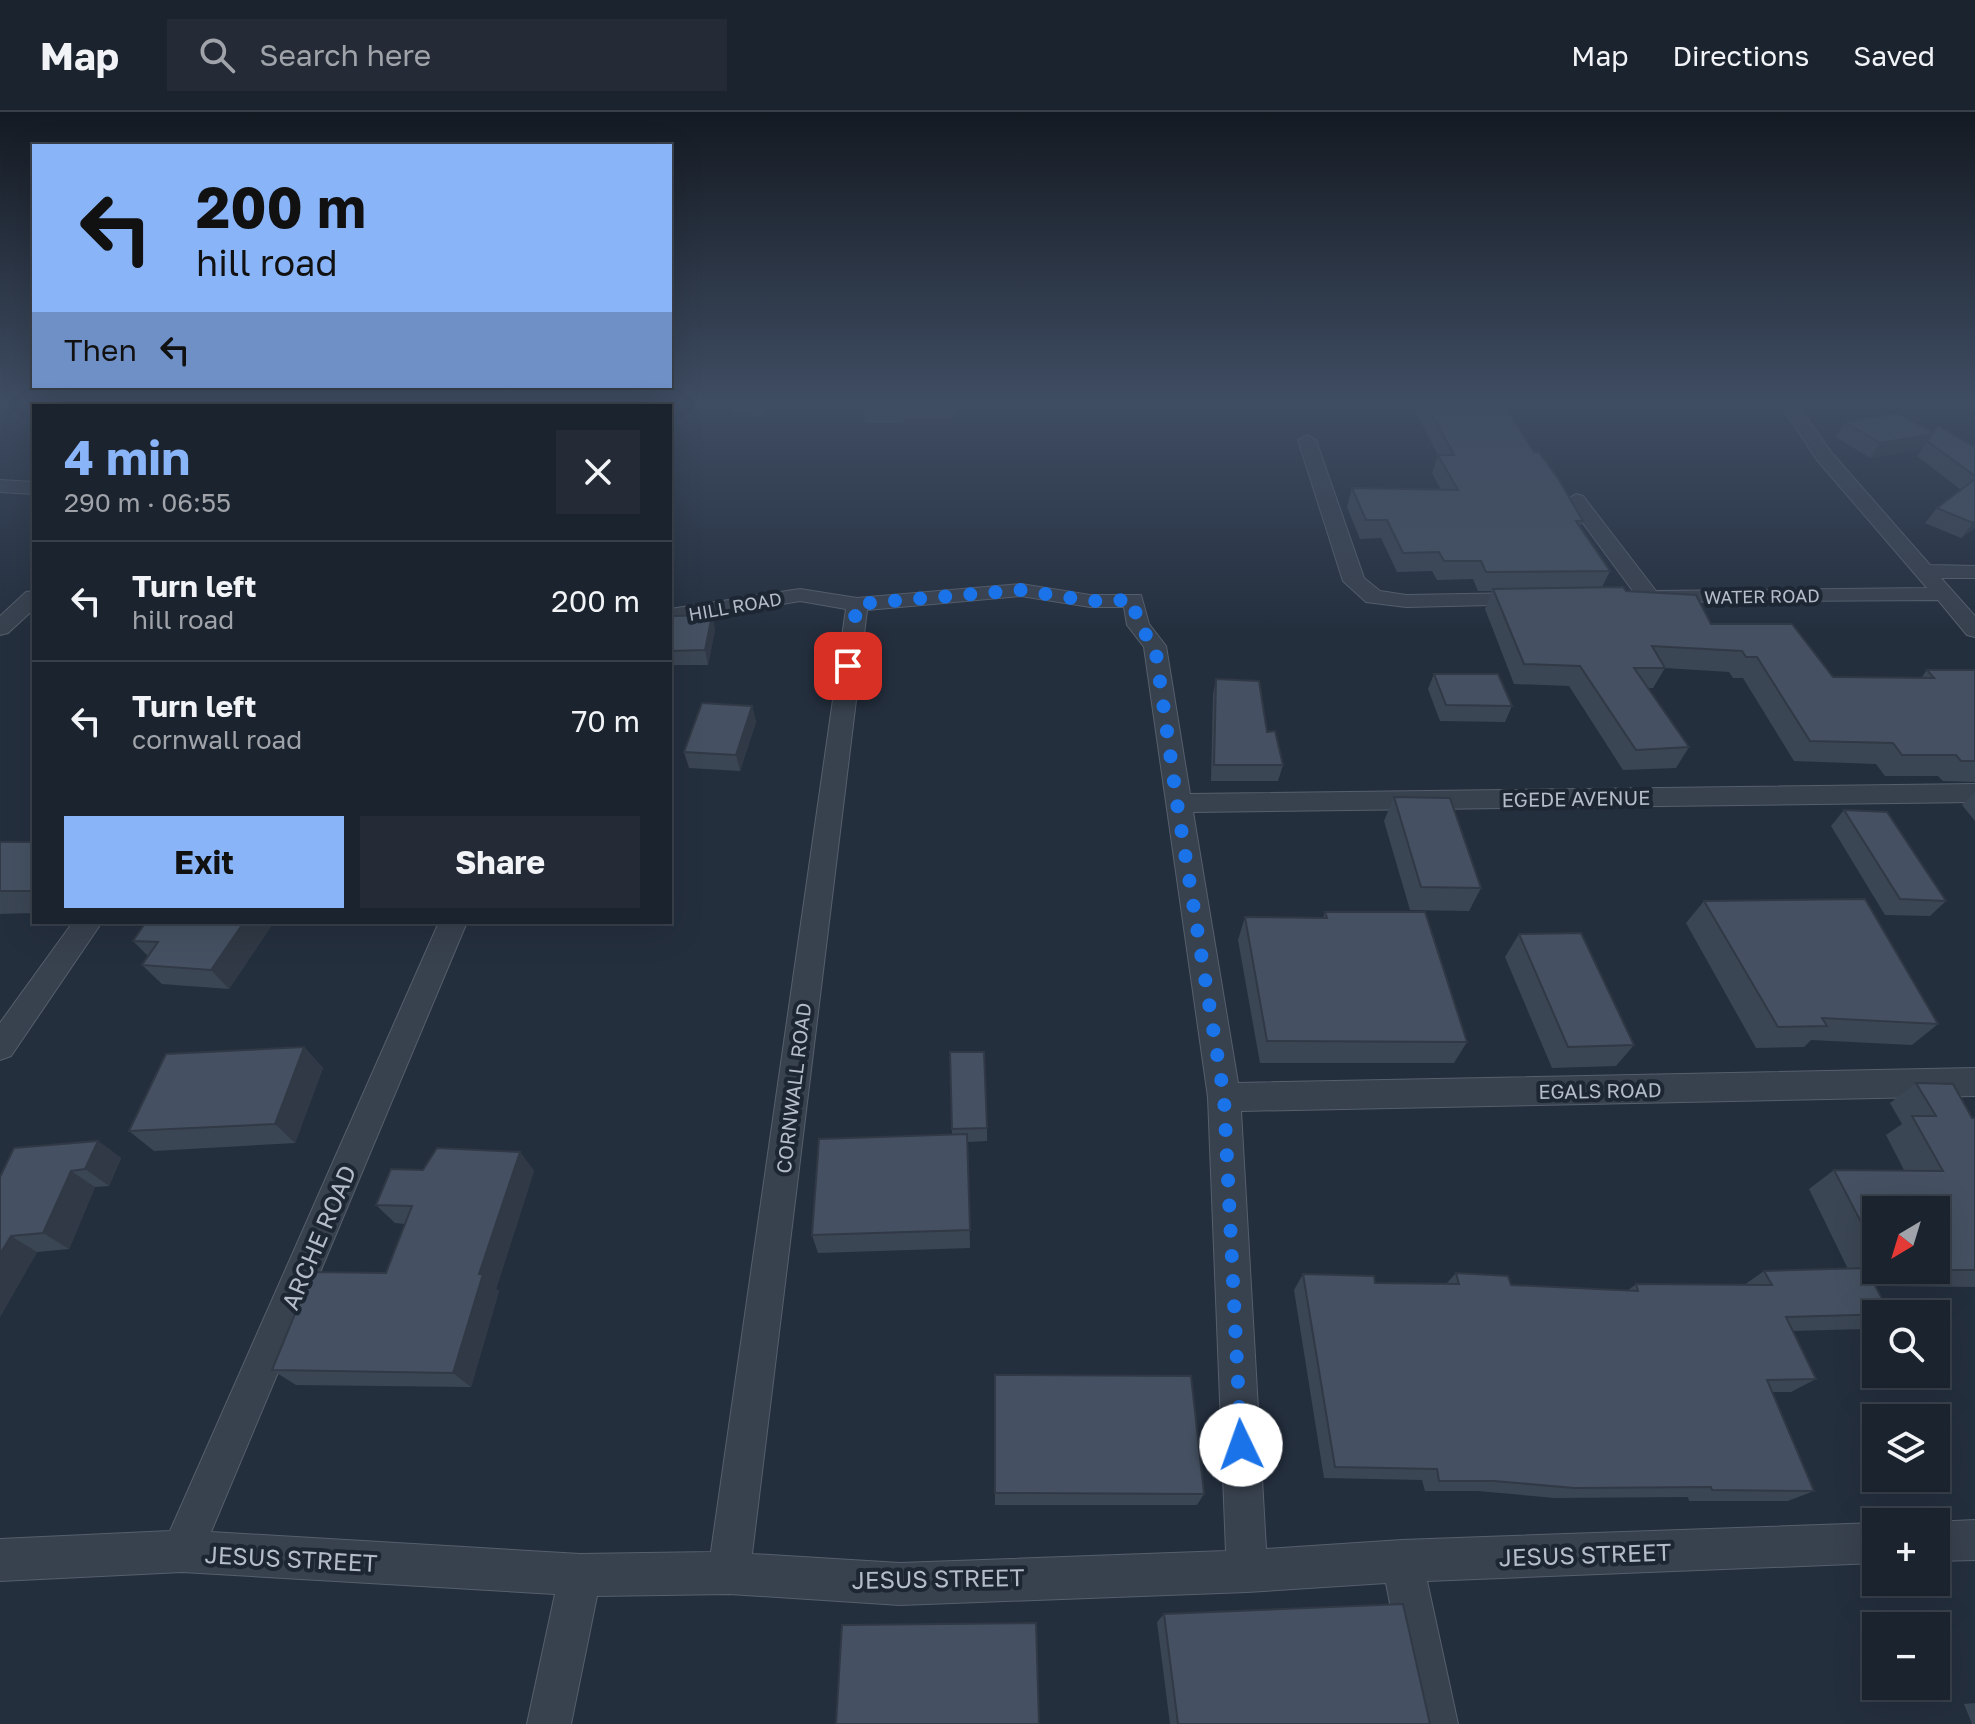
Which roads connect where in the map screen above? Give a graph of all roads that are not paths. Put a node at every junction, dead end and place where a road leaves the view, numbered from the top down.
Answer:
1 (1320, 480) edge
2 (1845, 480) edge
3 (0, 486) edge
4 (32, 488) edge
5 (1576, 500) dead end
6 (1923, 571) junction
7 (1975, 572) edge
8 (1941, 594) junction
9 (1649, 597) junction
10 (1619, 598) edge
11 (1543, 599) edge
12 (32, 600) edge
13 (857, 604) junction
14 (672, 616) edge
15 (0, 628) edge
16 (1975, 630) edge
17 (1975, 793) edge
18 (1177, 803) junction
19 (87, 924) edge
20 (452, 924) edge
21 (0, 1047) edge
22 (1975, 1082) edge
23 (1224, 1097) junction
24 (1975, 1540) edge
25 (1950, 1541) edge
26 (1862, 1544) edge
27 (182, 1551) junction
28 (0, 1560) edge
29 (1402, 1561) junction
30 (1247, 1571) junction
31 (729, 1573) junction
32 (580, 1575) junction
33 (549, 1724) edge
34 (1436, 1724) edge

1 - 11 street
2 - 6 street
3 - 4 street
5 - 9 street
6 - 7 street
6 - 8 street
8 - 9 street, WATER ROAD
8 - 16 street
9 - 10 street, WATER ROAD
12 - 15 street
13 - 14 street, HILL ROAD
13 - 18 street, HILL ROAD
13 - 31 street, CORNWALL ROAD
17 - 18 street, EGEDE AVENUE
18 - 23 street
19 - 21 street
20 - 27 street, ARCHE ROAD
22 - 23 street, EGALS ROAD
23 - 30 street
24 - 25 street
26 - 29 street, JESUS STREET
27 - 28 street, JESUS STREET
27 - 32 street, JESUS STREET
29 - 30 street, JESUS STREET
29 - 34 street
30 - 31 street, JESUS STREET
31 - 32 street, JESUS STREET
32 - 33 street

